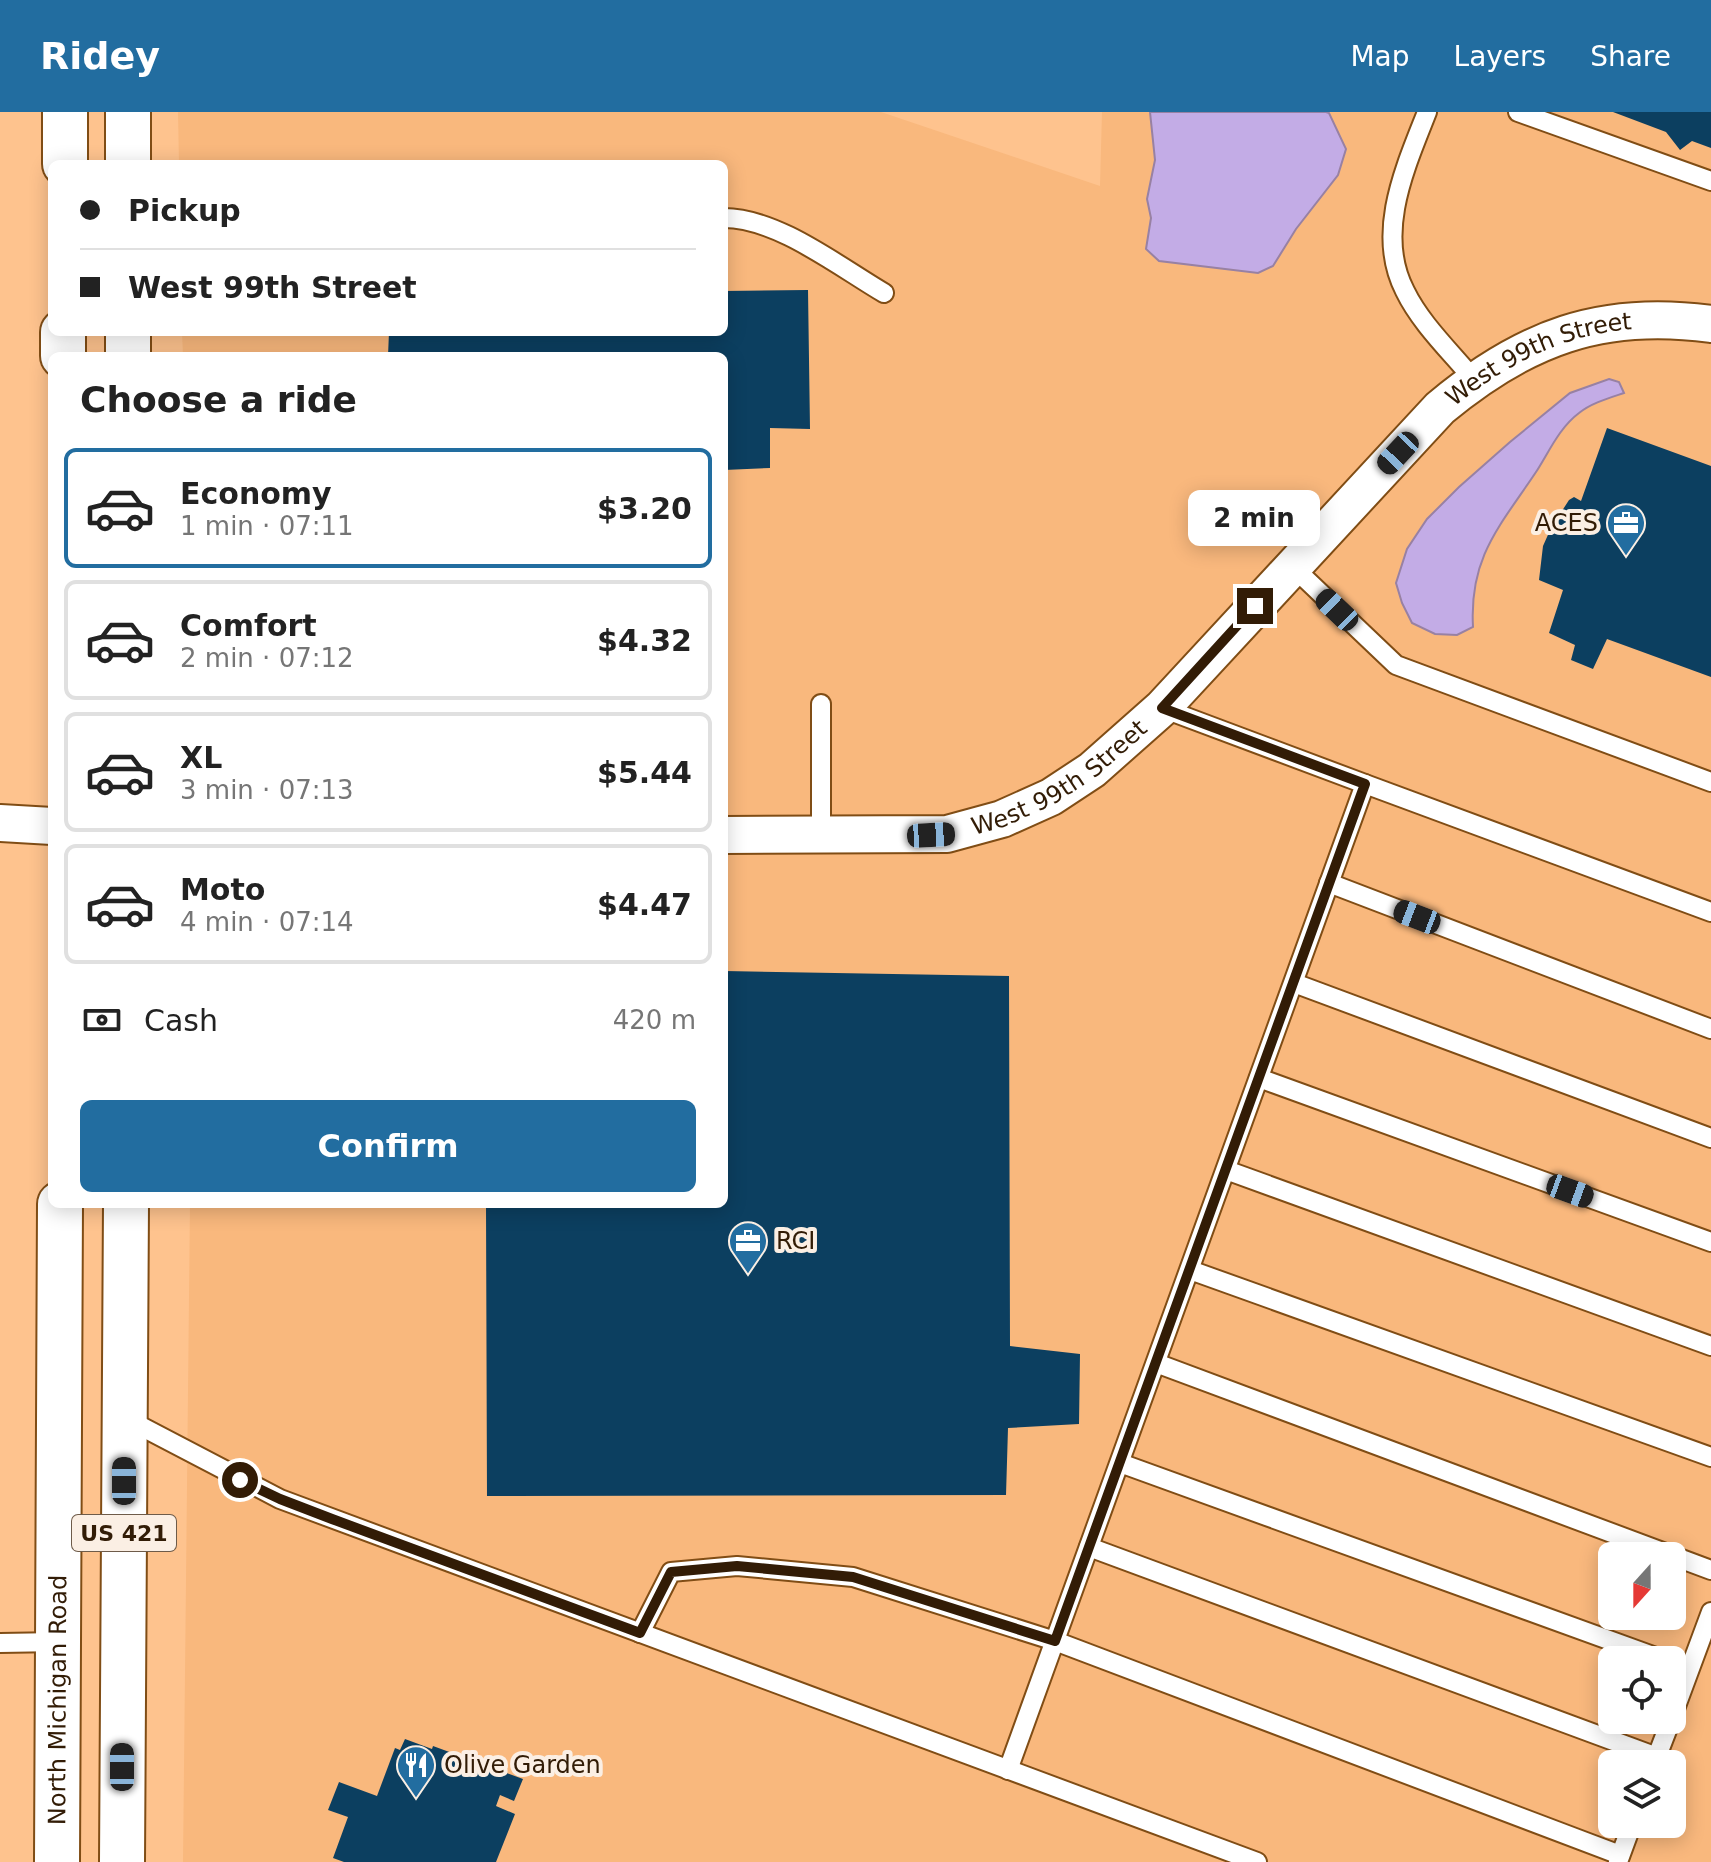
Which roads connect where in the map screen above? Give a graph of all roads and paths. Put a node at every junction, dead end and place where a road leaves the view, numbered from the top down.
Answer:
1 (65, 112) edge
2 (128, 112) edge
3 (1427, 112) edge
4 (1518, 112) edge
5 (65, 160) edge
6 (128, 160) edge
7 (1711, 181) edge
8 (728, 218) edge
9 (884, 293) dead end
10 (1711, 324) edge
11 (1474, 380) junction
12 (1292, 566) junction
13 (821, 704) dead end
14 (1162, 708) junction
15 (1711, 782) edge
16 (1365, 784) junction
17 (0, 823) edge
18 (48, 826) edge
19 (728, 835) edge
20 (821, 836) junction
21 (1329, 883) junction
22 (1711, 912) edge
23 (1294, 983) junction
24 (1711, 1029) edge
25 (1259, 1078) junction
26 (1711, 1138) edge
27 (1226, 1170) junction
28 (60, 1208) edge
29 (126, 1208) edge
30 (1711, 1242) edge
31 (1190, 1270) junction
32 (1711, 1346) edge
33 (1156, 1363) junction
34 (125, 1418) junction
35 (1711, 1457) edge
36 (1120, 1463) junction
37 (1089, 1547) junction
38 (1711, 1570) edge
39 (1711, 1612) edge
40 (640, 1633) junction
41 (1055, 1641) junction
42 (59, 1642) junction
43 (0, 1643) edge
44 (1625, 1646) edge
45 (1686, 1657) edge
46 (1629, 1750) edge
47 (1008, 1770) junction
48 (1627, 1838) edge
49 (1619, 1858) edge
50 (57, 1862) edge
51 (122, 1862) edge
52 (1257, 1862) edge

1 - 5 main road
2 - 6 main road
3 - 11 lane
4 - 7 lane
8 - 9 lane
10 - 11 street, West 99th Street
11 - 12 street, West 99th Street
12 - 14 street, West 99th Street
12 - 15 lane
13 - 20 lane
14 - 16 lane
14 - 20 street, West 99th Street
16 - 21 lane
16 - 22 lane
17 - 18 street
19 - 20 street, West 99th Street
21 - 23 lane
21 - 24 lane
23 - 25 lane
23 - 26 lane
25 - 27 lane
25 - 30 lane
27 - 31 lane
27 - 32 lane
28 - 42 main road, North Michigan Road / US 421
29 - 34 main road, US 421
31 - 33 lane
31 - 35 lane
33 - 36 lane
33 - 38 lane
34 - 40 lane
34 - 51 main road, US 421
36 - 37 lane
36 - 44 lane
37 - 41 lane
37 - 46 lane
39 - 45 lane
40 - 41 lane
40 - 47 lane
41 - 47 lane
41 - 49 lane
42 - 43 lane
42 - 50 main road, North Michigan Road / US 421
47 - 52 lane
48 - 49 lane

